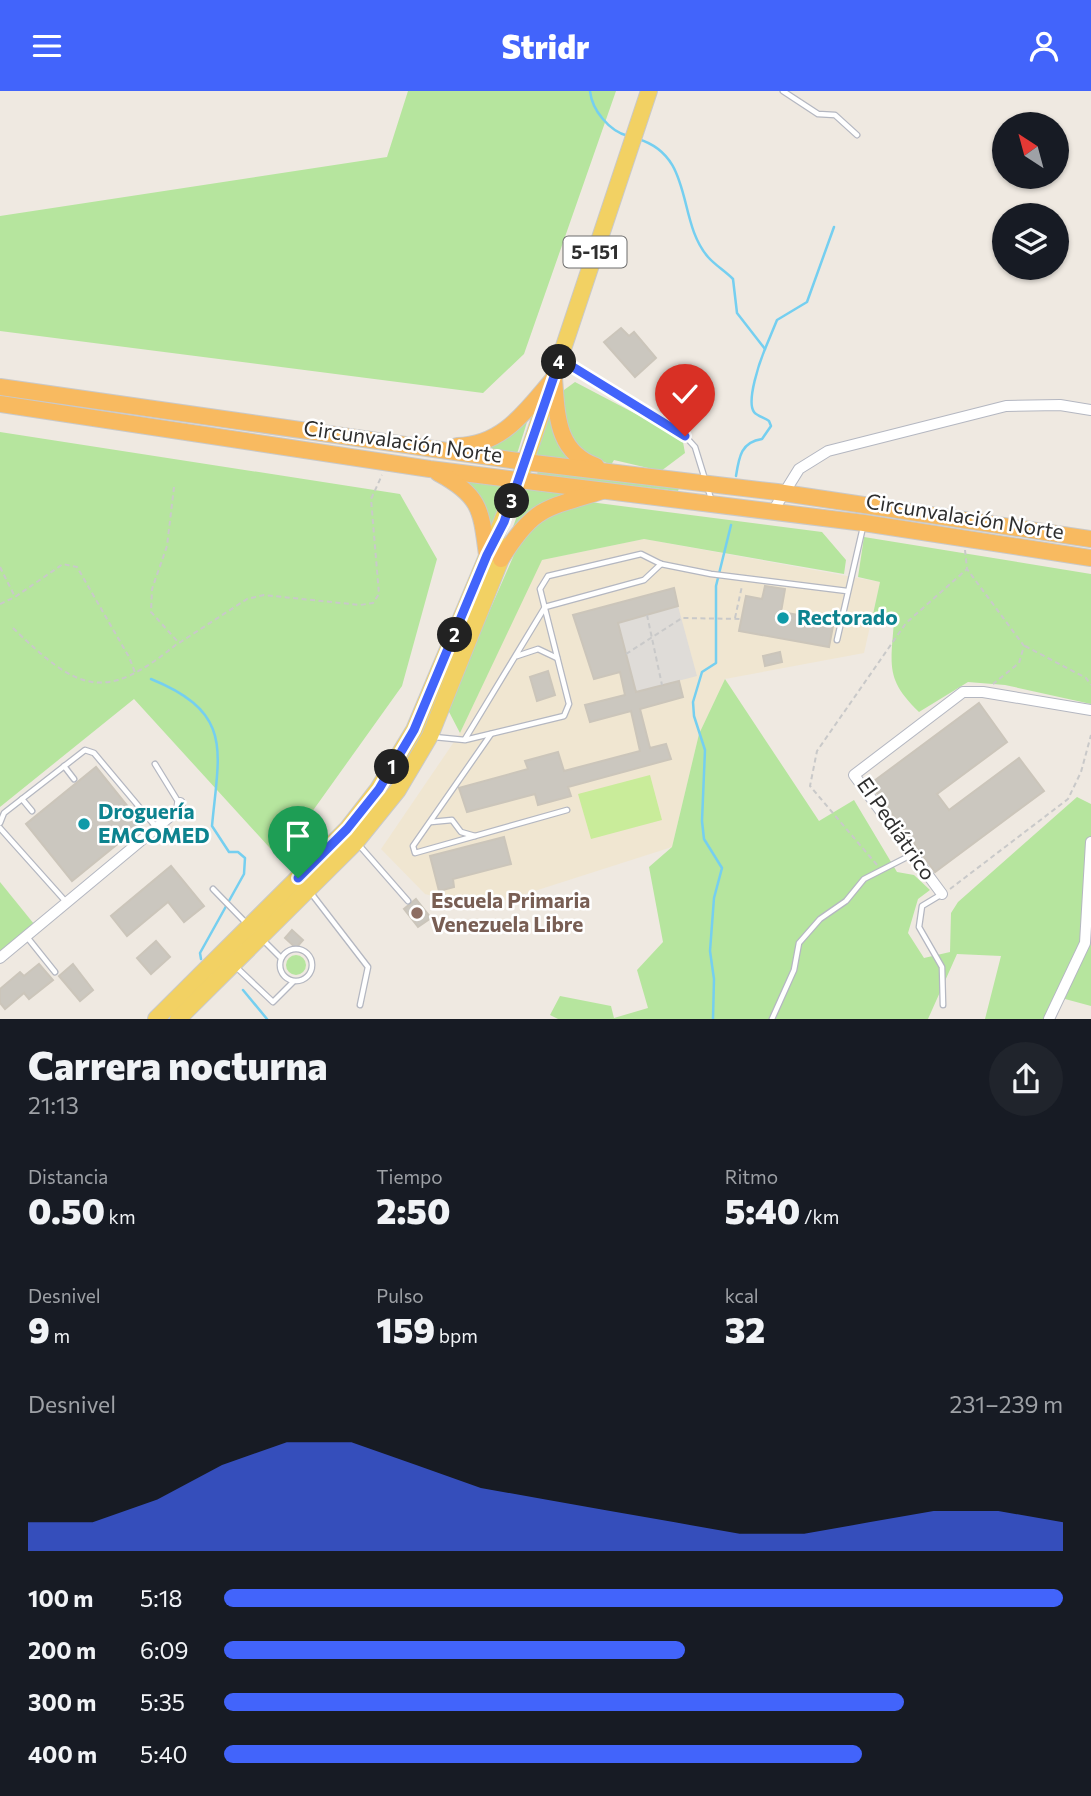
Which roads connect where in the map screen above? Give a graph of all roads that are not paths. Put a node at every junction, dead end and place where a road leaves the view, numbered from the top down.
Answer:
1 (649, 91) edge
2 (783, 91) edge
3 (857, 135) dead end
4 (560, 359) junction
5 (554, 378) junction
6 (0, 387) edge
7 (0, 404) edge
8 (1091, 411) edge
9 (412, 447) junction
10 (525, 462) junction
11 (430, 468) junction
12 (625, 475) junction
13 (520, 478) junction
14 (708, 483) junction
15 (610, 489) junction
16 (783, 493) junction
17 (712, 502) junction
18 (866, 505) junction
19 (773, 511) junction
20 (864, 523) junction
21 (1091, 539) edge
22 (494, 557) junction
23 (1091, 558) edge
24 (661, 564) junction
25 (847, 591) junction
26 (545, 607) junction
27 (837, 641) dead end
28 (515, 657) junction
29 (558, 659) junction
30 (1091, 710) edge
31 (422, 733) junction
32 (492, 734) junction
33 (465, 740) junction
34 (155, 764) dead end
35 (64, 766) junction
36 (74, 779) dead end
37 (22, 799) junction
38 (180, 803) joint
39 (567, 810) dead end
40 (32, 811) dead end
41 (431, 822) junction
42 (0, 825) edge
43 (156, 828) junction
44 (476, 836) junction
45 (356, 842) junction
46 (1091, 842) edge
47 (914, 854) junction
48 (308, 889) junction
49 (213, 890) dead end
50 (942, 894) joint
51 (408, 901) dead end
52 (67, 904) junction
53 (255, 932) junction
54 (27, 936) junction
55 (0, 958) edge
56 (228, 958) junction
57 (281, 958) junction
58 (55, 972) dead end
59 (293, 982) junction
60 (360, 1005) dead end
61 (943, 1005) dead end
62 (156, 1019) edge
63 (178, 1019) edge
64 (772, 1019) edge
65 (1049, 1019) edge

1 - 4 main road, 5-151
2 - 3 lane
4 - 5 main road, 5-151
4 - 14 lane
5 - 9 highway
5 - 10 main road, 5-151
5 - 12 highway
6 - 9 highway, Circunvalación Norte
7 - 11 highway, Circunvalación Norte
8 - 16 street
9 - 10 highway, Circunvalación Norte
10 - 12 highway, Circunvalación Norte
10 - 13 main road, 5-151
11 - 13 highway, Circunvalación Norte
11 - 22 highway
12 - 14 highway, Circunvalación Norte
13 - 15 highway, Circunvalación Norte
13 - 22 main road, 5-151
14 - 16 highway, Circunvalación Norte
14 - 17 lane
15 - 17 highway, Circunvalación Norte
15 - 22 highway
16 - 18 highway, Circunvalación Norte
16 - 19 street
17 - 19 highway, Circunvalación Norte
18 - 20 highway
18 - 21 highway, Circunvalación Norte
19 - 20 highway, Circunvalación Norte
20 - 23 highway, Circunvalación Norte
20 - 25 lane
22 - 31 main road, 5-151
24 - 25 lane
24 - 26 lane
24 - 26 lane
25 - 27 lane
26 - 28 lane
26 - 29 lane
28 - 29 lane
28 - 33 lane
29 - 32 lane
30 - 47 street, El Pediátrico
31 - 33 lane
31 - 45 main road, 5-151
31 - 53 main road, 5-151
32 - 33 lane
32 - 41 lane
34 - 38 lane
35 - 36 lane
35 - 37 lane
35 - 43 lane
37 - 40 lane
37 - 42 lane
38 - 43 street
39 - 44 lane
41 - 44 lane
41 - 44 lane
42 - 52 lane
43 - 52 street
45 - 48 main road, 5-151
45 - 51 lane
46 - 65 street
47 - 50 street, El Pediátrico
47 - 64 lane
48 - 53 main road, 5-151
48 - 60 lane
49 - 53 lane
50 - 61 lane
52 - 54 street
53 - 56 main road, 5-151
53 - 57 lane
54 - 55 street
54 - 58 lane
56 - 59 lane
56 - 62 main road, 5-151
56 - 63 main road, 5-151
57 - 59 lane
57 - 59 lane

